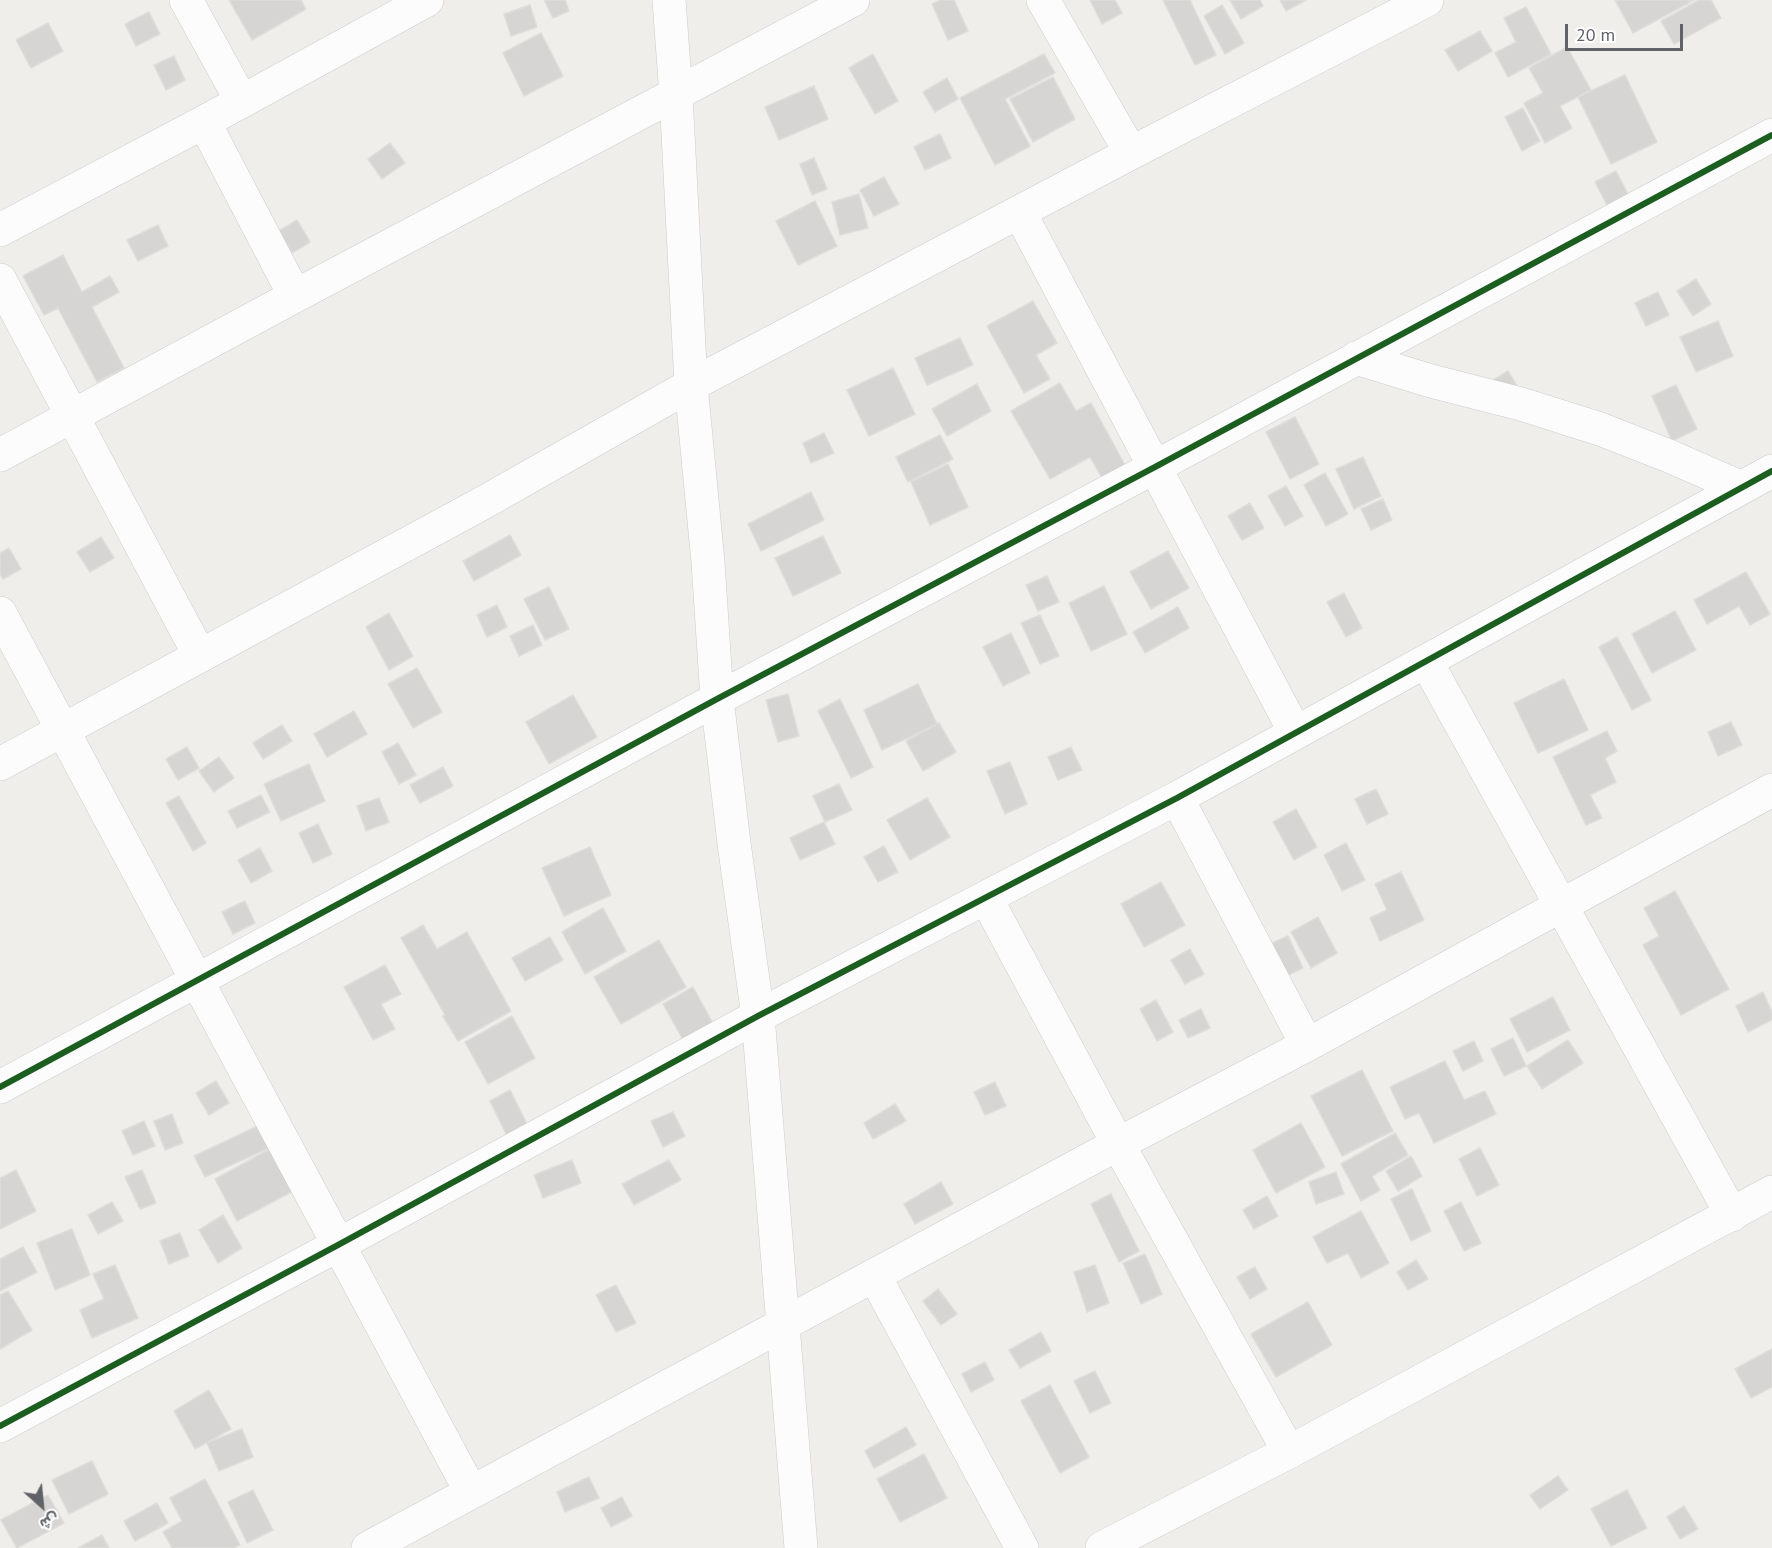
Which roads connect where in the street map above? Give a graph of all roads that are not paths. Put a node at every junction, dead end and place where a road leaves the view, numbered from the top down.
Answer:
1 (186, 0) edge
2 (428, 0) edge
3 (669, 0) edge
4 (853, 0) edge
5 (1043, 0) edge
6 (1427, 0) edge
7 (676, 95) junction
8 (241, 100) junction
9 (204, 122) junction
10 (1772, 135) edge
11 (1131, 153) junction
12 (1020, 213) junction
13 (0, 230) edge
14 (0, 280) edge
15 (295, 296) junction
16 (1356, 358) junction
17 (691, 386) junction
18 (73, 417) junction
19 (0, 455) edge
20 (1155, 467) junction
21 (1772, 471) edge
22 (1740, 488) junction
23 (0, 613) edge
24 (200, 656) junction
25 (1426, 661) junction
26 (717, 699) junction
27 (63, 730) junction
28 (1295, 732) junction
29 (0, 765) edge
30 (1772, 790) edge
31 (1177, 798) junction
32 (986, 898) junction
33 (1561, 906) junction
34 (197, 981) junction
35 (758, 1016) junction
36 (1306, 1045) junction
37 (0, 1087) edge
38 (1118, 1144) junction
39 (1772, 1192) edge
40 (1731, 1215) junction
41 (339, 1245) junction
42 (874, 1275) junction
43 (782, 1325) junction
44 (0, 1426) edge
45 (1289, 1452) junction
46 (471, 1492) junction
47 (368, 1548) edge
48 (801, 1548) edge
49 (1022, 1548) edge
50 (1102, 1548) edge

1 - 8 street
2 - 8 street
3 - 7 street
4 - 7 street
5 - 11 street
6 - 11 street
7 - 15 street
7 - 17 street
8 - 9 street
9 - 13 street
9 - 15 street
10 - 16 street
11 - 12 street
12 - 17 street
12 - 20 street
14 - 18 street
15 - 18 street
16 - 20 street
16 - 22 street
17 - 24 street
17 - 26 street
18 - 19 street
18 - 24 street
20 - 26 street
20 - 28 street
21 - 22 street
22 - 25 street
23 - 27 street
24 - 27 street
25 - 28 street
25 - 33 street
26 - 34 street
26 - 35 street
27 - 29 street
27 - 34 street
28 - 31 street
30 - 33 street
31 - 32 street
31 - 36 street
32 - 35 street
32 - 38 street
33 - 36 street
33 - 40 street
34 - 37 street
34 - 41 street
35 - 41 street
35 - 43 street
36 - 38 street
38 - 42 street
38 - 45 street
39 - 40 street
40 - 45 street
41 - 44 street
41 - 46 street
42 - 43 street
42 - 49 street
43 - 46 street
43 - 48 street
45 - 50 street
46 - 47 street

